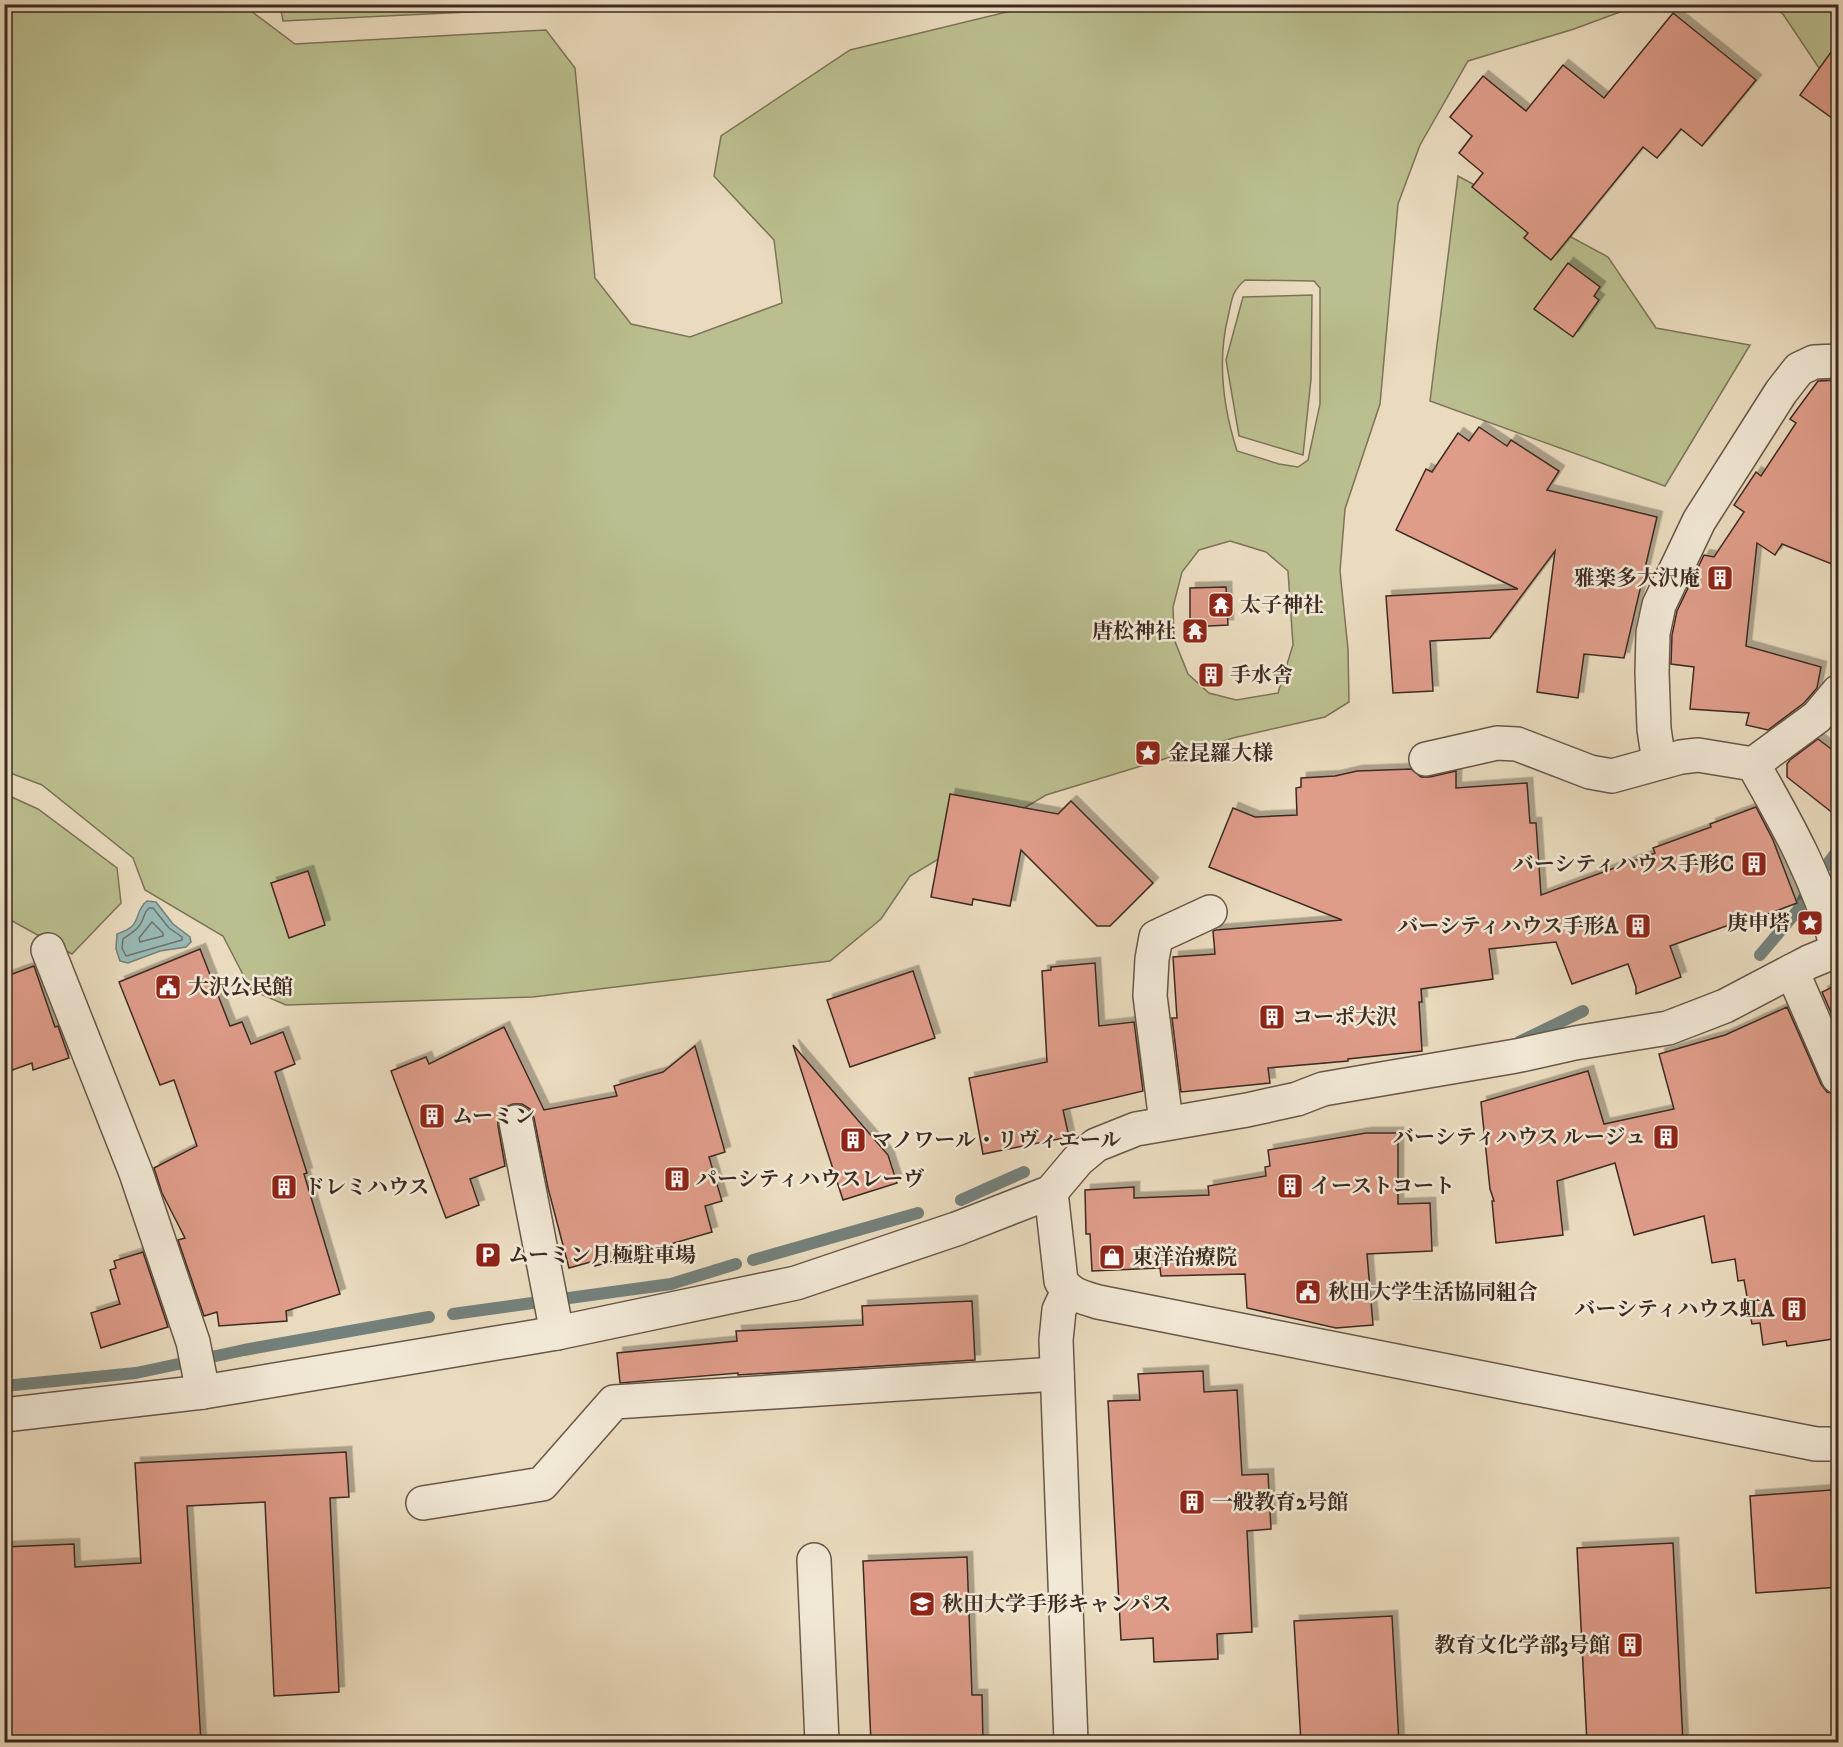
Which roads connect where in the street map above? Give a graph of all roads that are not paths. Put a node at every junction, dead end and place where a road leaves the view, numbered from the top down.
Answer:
1 (1839, 361) edge
2 (1839, 692) edge
3 (1426, 759) dead end
4 (1659, 762) junction
5 (1753, 764) junction
6 (1210, 912) dead end
7 (48, 950) dead end
8 (1838, 950) edge
9 (1792, 971) junction
10 (1839, 1077) edge
11 (516, 1122) dead end
12 (1166, 1122) junction
13 (1051, 1192) junction
14 (1068, 1291) junction
15 (554, 1312) junction
16 (199, 1368) junction
17 (1057, 1374) junction
18 (4, 1414) edge
19 (1839, 1444) edge
20 (423, 1503) dead end
21 (814, 1560) dead end
22 (822, 1743) edge
23 (1071, 1743) edge

1 - 4 street
2 - 5 street
3 - 4 street
4 - 5 street
5 - 8 street
6 - 12 street
7 - 16 street
8 - 9 street
9 - 10 street
9 - 12 street
11 - 15 street
12 - 13 street
13 - 14 street
13 - 15 street
14 - 17 street
14 - 19 street
15 - 16 street
16 - 18 street
17 - 20 street
17 - 23 street
21 - 22 street

